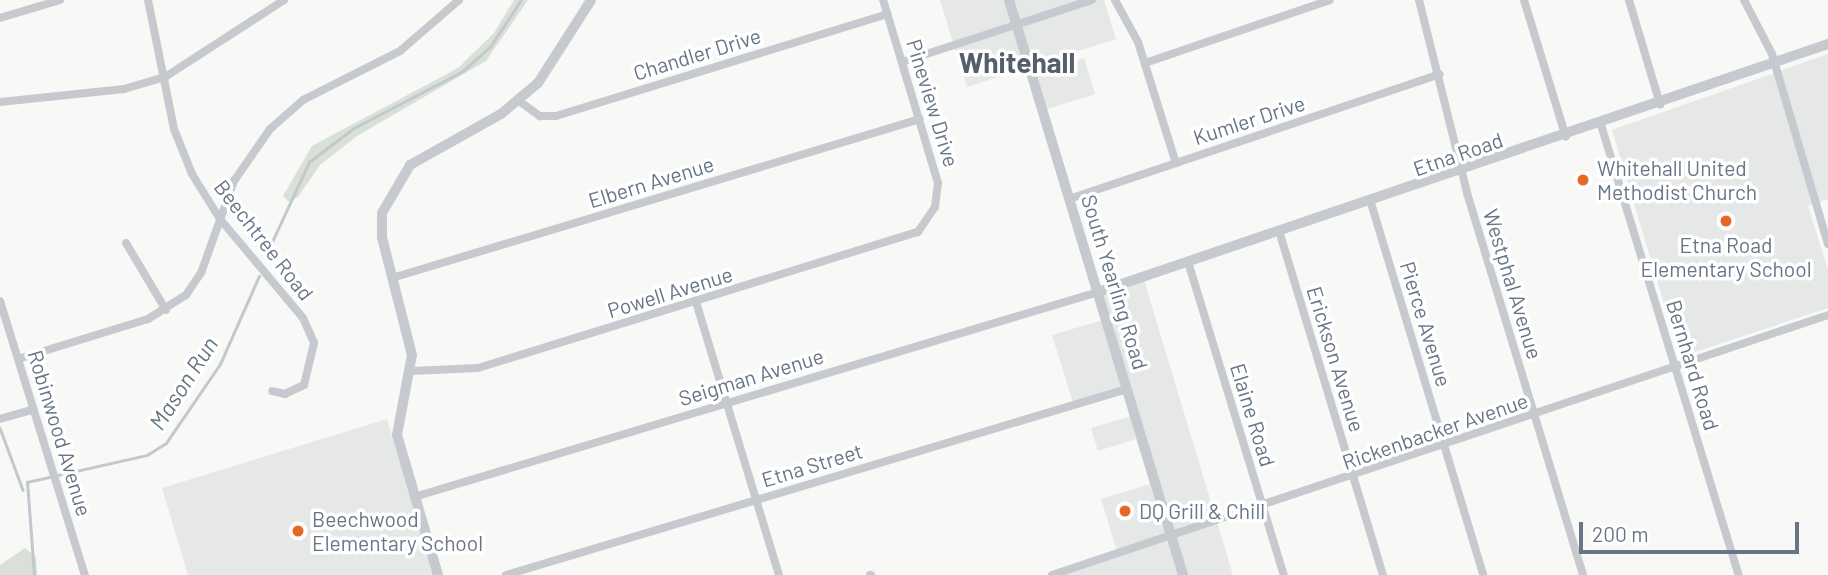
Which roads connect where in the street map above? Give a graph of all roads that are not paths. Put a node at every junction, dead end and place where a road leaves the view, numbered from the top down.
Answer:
1 (60, 0) edge
2 (148, 0) edge
3 (284, 0) edge
4 (459, 0) edge
5 (591, 0) edge
6 (883, 0) edge
7 (1009, 0) edge
8 (1091, 0) edge
9 (1115, 0) edge
10 (1330, 0) edge
11 (1419, 0) edge
12 (1524, 0) edge
13 (1629, 0) edge
14 (1744, 0) edge
15 (888, 14) junction
16 (0, 18) edge
17 (1018, 27) junction
18 (1828, 44) edge
19 (902, 62) junction
20 (1145, 63) junction
21 (1773, 64) junction
22 (1440, 74) junction
23 (165, 78) junction
24 (520, 101) junction
25 (0, 102) edge
26 (1660, 104) junction
27 (920, 119) junction
28 (1601, 125) junction
29 (1566, 137) junction
30 (1176, 163) junction
31 (1462, 173) junction
32 (1069, 199) junction
33 (1371, 203) junction
34 (930, 217) joint
35 (220, 219) junction
36 (1280, 234) junction
37 (126, 243) dead end
38 (1828, 244) edge
39 (1189, 264) junction
40 (392, 278) junction
41 (1098, 292) junction
42 (0, 301) edge
43 (696, 302) junction
44 (166, 310) junction
45 (1828, 315) edge
46 (18, 359) junction
47 (1676, 368) junction
48 (411, 371) junction
49 (1127, 389) junction
50 (272, 391) dead end
51 (727, 402) junction
52 (34, 409) junction
53 (1535, 415) junction
54 (0, 419) edge
55 (1444, 447) junction
56 (1354, 477) junction
57 (414, 496) junction
58 (757, 500) junction
59 (1263, 508) junction
60 (1172, 539) junction
61 (85, 575) edge
62 (438, 575) edge
63 (506, 575) edge
64 (779, 575) edge
65 (1052, 575) edge
66 (1184, 575) edge
67 (1284, 575) edge
68 (1384, 575) edge
69 (1483, 575) edge
70 (1583, 575) edge
71 (1740, 575) edge

1 - 16 street
2 - 23 street, Beechtree Road
3 - 23 street
4 - 35 street
5 - 24 street
6 - 15 street, Pineview Drive
7 - 17 street, South Yearling Road
8 - 17 street
9 - 20 street
10 - 20 street
11 - 22 street, Westphal Avenue
12 - 29 street
13 - 26 street
14 - 21 street
15 - 19 street, Pineview Drive
15 - 24 street, Chandler Drive
17 - 19 street
17 - 32 street, South Yearling Road
18 - 21 street, Etna Road
19 - 27 street, Pineview Drive
20 - 30 street
21 - 26 street, Etna Road
21 - 38 street
22 - 30 street, Kumler Drive
22 - 31 street, Westphal Avenue
23 - 25 street
23 - 35 street, Beechtree Road
24 - 40 street
26 - 28 street, Etna Road
27 - 34 street, Pineview Drive
27 - 40 street, Elbern Avenue
28 - 29 street, Etna Road
28 - 47 street, Bernhard Road
29 - 31 street, Etna Road
30 - 32 street, Kumler Drive
31 - 33 street, Etna Road
31 - 53 street, Westphal Avenue
32 - 41 street, South Yearling Road
33 - 36 street, Etna Road
33 - 55 street, Pierce Avenue
34 - 43 street, Powell Avenue
35 - 44 street
35 - 50 street, Beechtree Road
36 - 39 street, Etna Road
36 - 56 street, Erickson Avenue
37 - 44 street
39 - 41 street, Etna Road
39 - 59 street, Elaine Road
40 - 48 street
41 - 49 street, South Yearling Road
41 - 51 street, Seigman Avenue
42 - 46 street, Robinwood Avenue
43 - 48 street, Powell Avenue
43 - 51 street
44 - 46 street
45 - 47 street, Rickenbacker Avenue
46 - 52 street, Robinwood Avenue
47 - 53 street, Rickenbacker Avenue
47 - 71 street, Bernhard Road
48 - 57 street
49 - 58 street, Etna Street
49 - 60 street, South Yearling Road
51 - 57 street, Seigman Avenue
51 - 58 street
52 - 54 street
52 - 61 street, Robinwood Avenue
53 - 55 street, Rickenbacker Avenue
53 - 70 street, Westphal Avenue
55 - 56 street, Rickenbacker Avenue
55 - 69 street, Pierce Avenue
56 - 59 street, Rickenbacker Avenue
56 - 68 street, Erickson Avenue
57 - 62 street
58 - 63 street, Etna Street
58 - 64 street
59 - 60 street, Rickenbacker Avenue
59 - 67 street, Elaine Road
60 - 65 street, Rickenbacker Avenue
60 - 66 street, South Yearling Road

